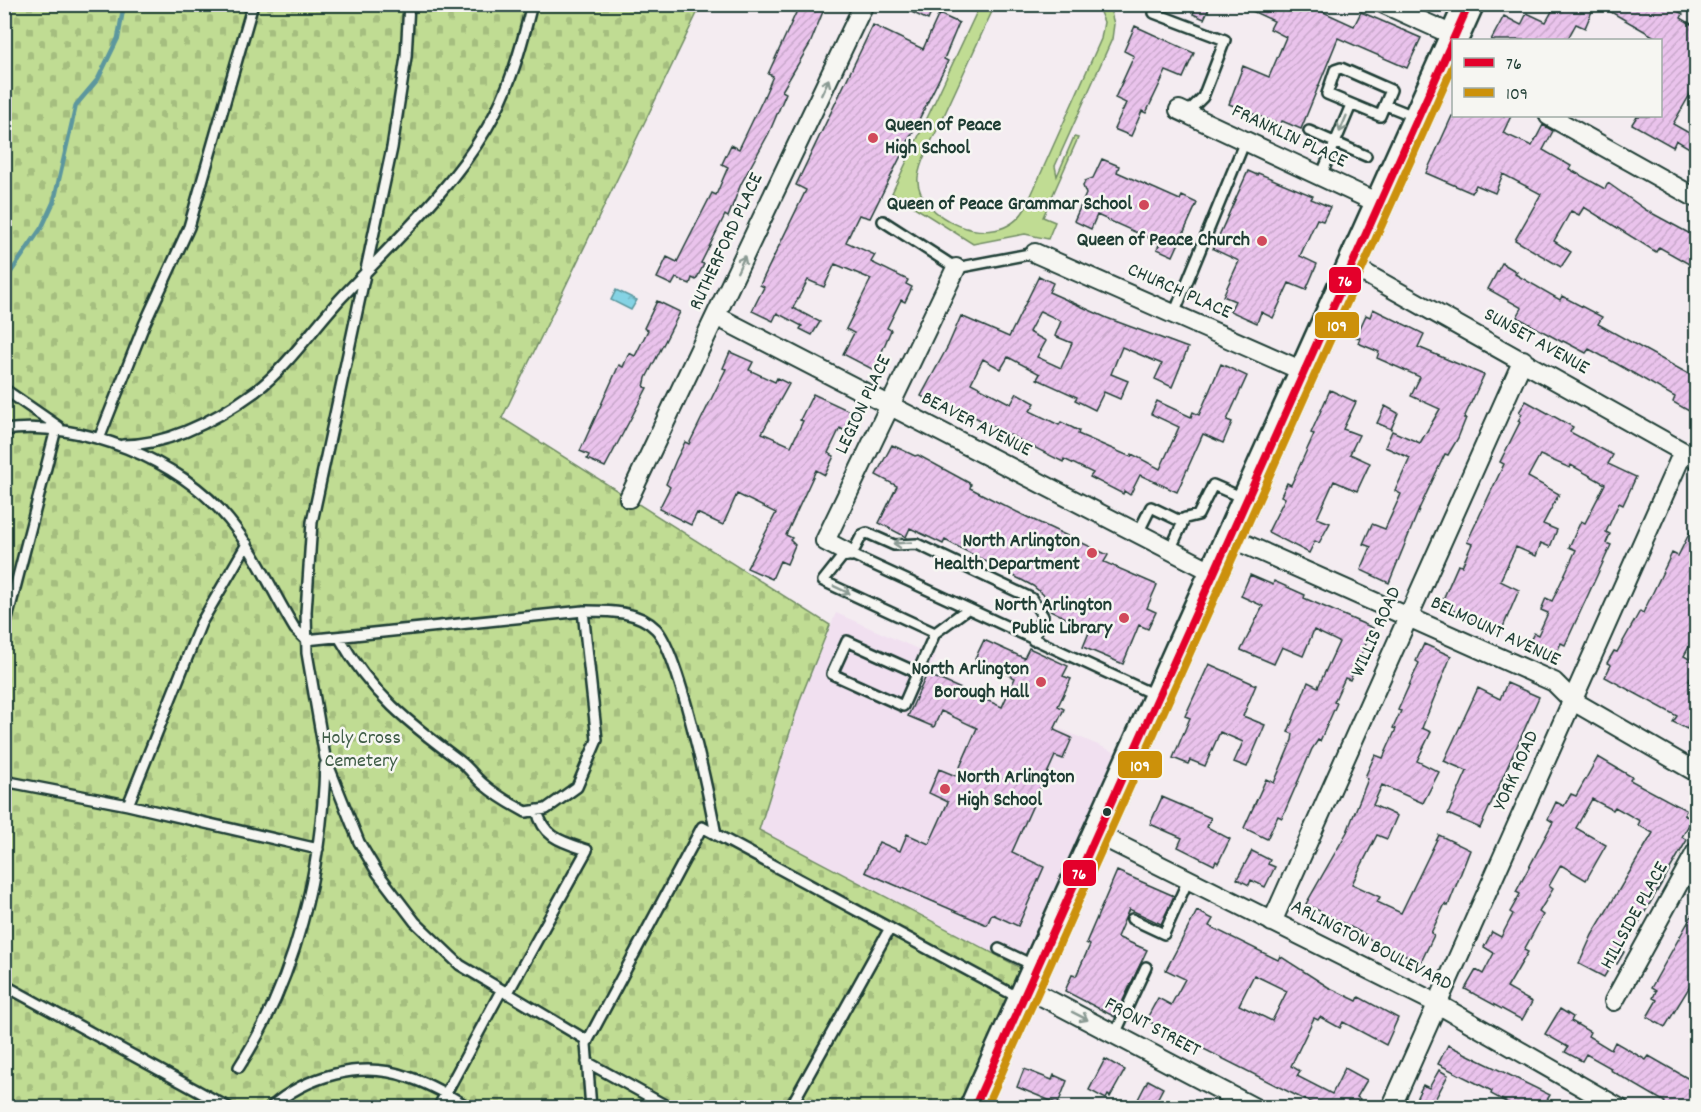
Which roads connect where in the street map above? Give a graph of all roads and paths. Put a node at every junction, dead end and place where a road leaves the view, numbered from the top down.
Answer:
1 (254, 4) edge
2 (409, 4) edge
3 (532, 4) edge
4 (864, 4) edge
5 (1384, 4) edge
6 (1469, 4) edge
7 (1154, 13) dead end
8 (1456, 39) edge
9 (1451, 52) edge
10 (1351, 105) junction
11 (1386, 105) junction
12 (1183, 112) joint
13 (1551, 117) edge
14 (1418, 118) junction
15 (1309, 131) dead end
16 (1245, 141) junction
17 (1335, 143) junction
18 (1366, 156) dead end
19 (1321, 177) junction
20 (1696, 198) edge
21 (1380, 204) junction
22 (883, 221) dead end
23 (1035, 253) joint
24 (1352, 266) junction
25 (956, 267) junction
26 (365, 273) junction
27 (1174, 314) junction
28 (716, 316) junction
29 (1523, 360) junction
30 (1305, 372) junction
31 (4, 389) edge
32 (888, 405) junction
33 (4, 429) edge
34 (60, 430) junction
35 (99, 439) junction
36 (118, 445) junction
37 (1690, 455) edge
38 (630, 498) dead end
39 (1248, 500) junction
40 (1185, 518) junction
41 (1138, 533) junction
42 (1231, 538) junction
43 (247, 544) junction
44 (1170, 550) junction
45 (848, 554) junction
46 (1215, 573) junction
47 (966, 610) junction
48 (583, 611) junction
49 (1408, 616) junction
50 (4, 631) edge
51 (935, 633) junction
52 (339, 636) junction
53 (306, 640) junction
54 (1033, 640) junction
55 (918, 672) junction
56 (1159, 697) junction
57 (1573, 701) junction
58 (325, 757) junction
59 (1696, 771) edge
60 (4, 781) edge
61 (128, 805) junction
62 (537, 810) junction
63 (1097, 834) junction
64 (716, 835) junction
65 (318, 849) junction
66 (1696, 852) edge
67 (1188, 880) junction
68 (1132, 919) dead end
69 (1272, 922) junction
70 (890, 928) junction
71 (999, 949) dead end
72 (1146, 967) dead end
73 (4, 985) edge
74 (1029, 985) junction
75 (504, 993) junction
76 (1614, 1001) dead end
77 (1436, 1003) junction
78 (1115, 1034) junction
79 (588, 1041) junction
80 (587, 1062) junction
81 (239, 1067) dead end
82 (445, 1094) junction
83 (229, 1107) edge
84 (270, 1107) edge
85 (438, 1107) edge
86 (470, 1107) edge
87 (591, 1107) edge
88 (670, 1107) edge
89 (790, 1107) edge
90 (974, 1107) edge
91 (1255, 1107) edge
92 (1390, 1107) edge
93 (1619, 1107) edge

1 - 35 lane
2 - 26 lane
3 - 26 lane
28 -> 4 street, RUTHERFORD PLACE
5 - 9 street
6 - 8 main road
7 - 12 lane
9 - 14 main road
10 - 11 lane
10 - 11 lane
10 -> 17 lane
11 - 14 lane
12 - 16 street, FRANKLIN PLACE
13 - 20 street
14 - 21 main road
15 - 17 lane
16 - 19 street, FRANKLIN PLACE
16 - 27 lane
17 - 18 lane
17 - 19 lane
19 - 21 street, FRANKLIN PLACE
21 - 24 main road
22 - 25 lane
23 - 25 lane
23 - 27 street, CHURCH PLACE
24 - 29 street, SUNSET AVENUE
24 - 30 main road
25 - 32 street, LEGION PLACE
26 - 36 lane
26 - 53 lane
27 - 30 street, CHURCH PLACE
28 - 32 street, BEAVER AVENUE
28 - 38 street, RUTHERFORD PLACE
29 - 37 street, SUNSET AVENUE
29 - 49 street, WILLIS ROAD
30 - 39 main road
31 - 34 lane
32 - 41 street, BEAVER AVENUE
32 - 45 street, LEGION PLACE
33 - 34 lane
34 - 35 lane
34 - 50 lane
35 - 36 lane
36 - 43 lane
37 - 57 street, YORK ROAD
39 - 40 lane
39 - 42 main road
40 - 41 lane
40 - 44 lane
41 - 44 street, BEAVER AVENUE
42 - 46 main road
42 - 49 street, BELMOUNT AVENUE
43 - 53 lane
43 - 61 lane
44 - 46 street, BEAVER AVENUE
45 - 47 lane
45 -> 51 lane
54 -> 45 lane
46 - 56 main road
47 - 51 lane
47 - 54 lane
48 - 52 lane
48 - 62 lane
48 - 64 lane
49 - 57 street, BELMOUNT AVENUE
49 - 69 street, WILLIS ROAD
51 - 55 lane
52 - 53 lane
52 - 62 lane
53 - 58 lane
54 - 56 lane
55 - 55 lane
56 - 63 main road
57 - 59 street, BELMOUNT AVENUE
57 - 77 street, YORK ROAD
58 - 65 lane
58 - 75 lane
60 - 61 lane
61 - 65 lane
62 - 75 lane
63 - 67 street, ARLINGTON BOULEVARD
63 - 74 main road
64 - 70 lane
64 - 79 lane
65 - 81 lane
66 - 76 street, HILLSIDE PLACE
67 - 68 lane
67 - 69 street, ARLINGTON BOULEVARD
69 - 77 street, ARLINGTON BOULEVARD
70 - 74 lane
70 - 89 lane
71 - 74 lane
72 - 78 lane
73 - 83 lane
74 -> 78 street, FRONT STREET
74 - 90 main road
75 - 79 lane
75 - 82 lane
77 - 92 street, YORK ROAD
77 - 93 street, ARLINGTON BOULEVARD
78 - 91 street, FRONT STREET
79 - 80 lane
80 - 87 lane
80 - 88 lane
82 - 84 lane
82 - 85 lane
82 - 86 lane

